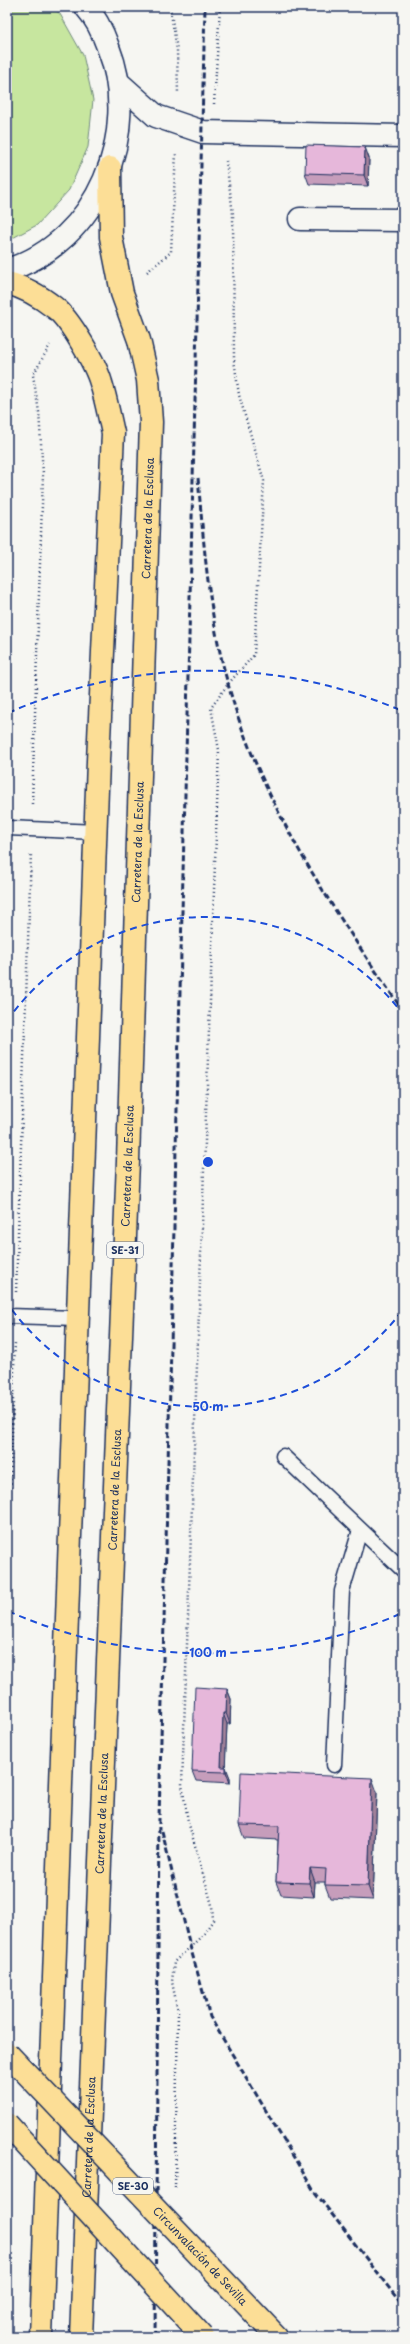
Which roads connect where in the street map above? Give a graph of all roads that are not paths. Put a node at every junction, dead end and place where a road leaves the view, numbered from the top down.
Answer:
1 (88, 8) edge
2 (119, 84) junction
3 (403, 136) edge
4 (110, 168) junction
5 (300, 219) dead end
6 (403, 220) edge
7 (7, 270) edge
8 (7, 283) edge
9 (8, 828) edge
10 (96, 832) junction
11 (11, 1316) edge
12 (78, 1318) junction
13 (283, 1456) dead end
14 (360, 1530) junction
15 (403, 1570) edge
16 (334, 1765) dead end
17 (7, 2053) edge
18 (7, 2124) edge
19 (41, 2337) edge
20 (81, 2337) edge
21 (203, 2337) edge
22 (277, 2337) edge

1 - 2 street
2 - 3 street
2 - 4 street
4 - 7 street
4 - 20 highway, Carretera de la Esclusa / SE-31
5 - 6 street
8 - 10 highway
9 - 10 lane
10 - 12 highway
11 - 12 lane
12 - 19 highway
13 - 14 lane
14 - 15 lane
14 - 16 lane
17 - 22 highway, Circunvalación de Sevilla / SE-30, bridge
18 - 21 highway, bridge

